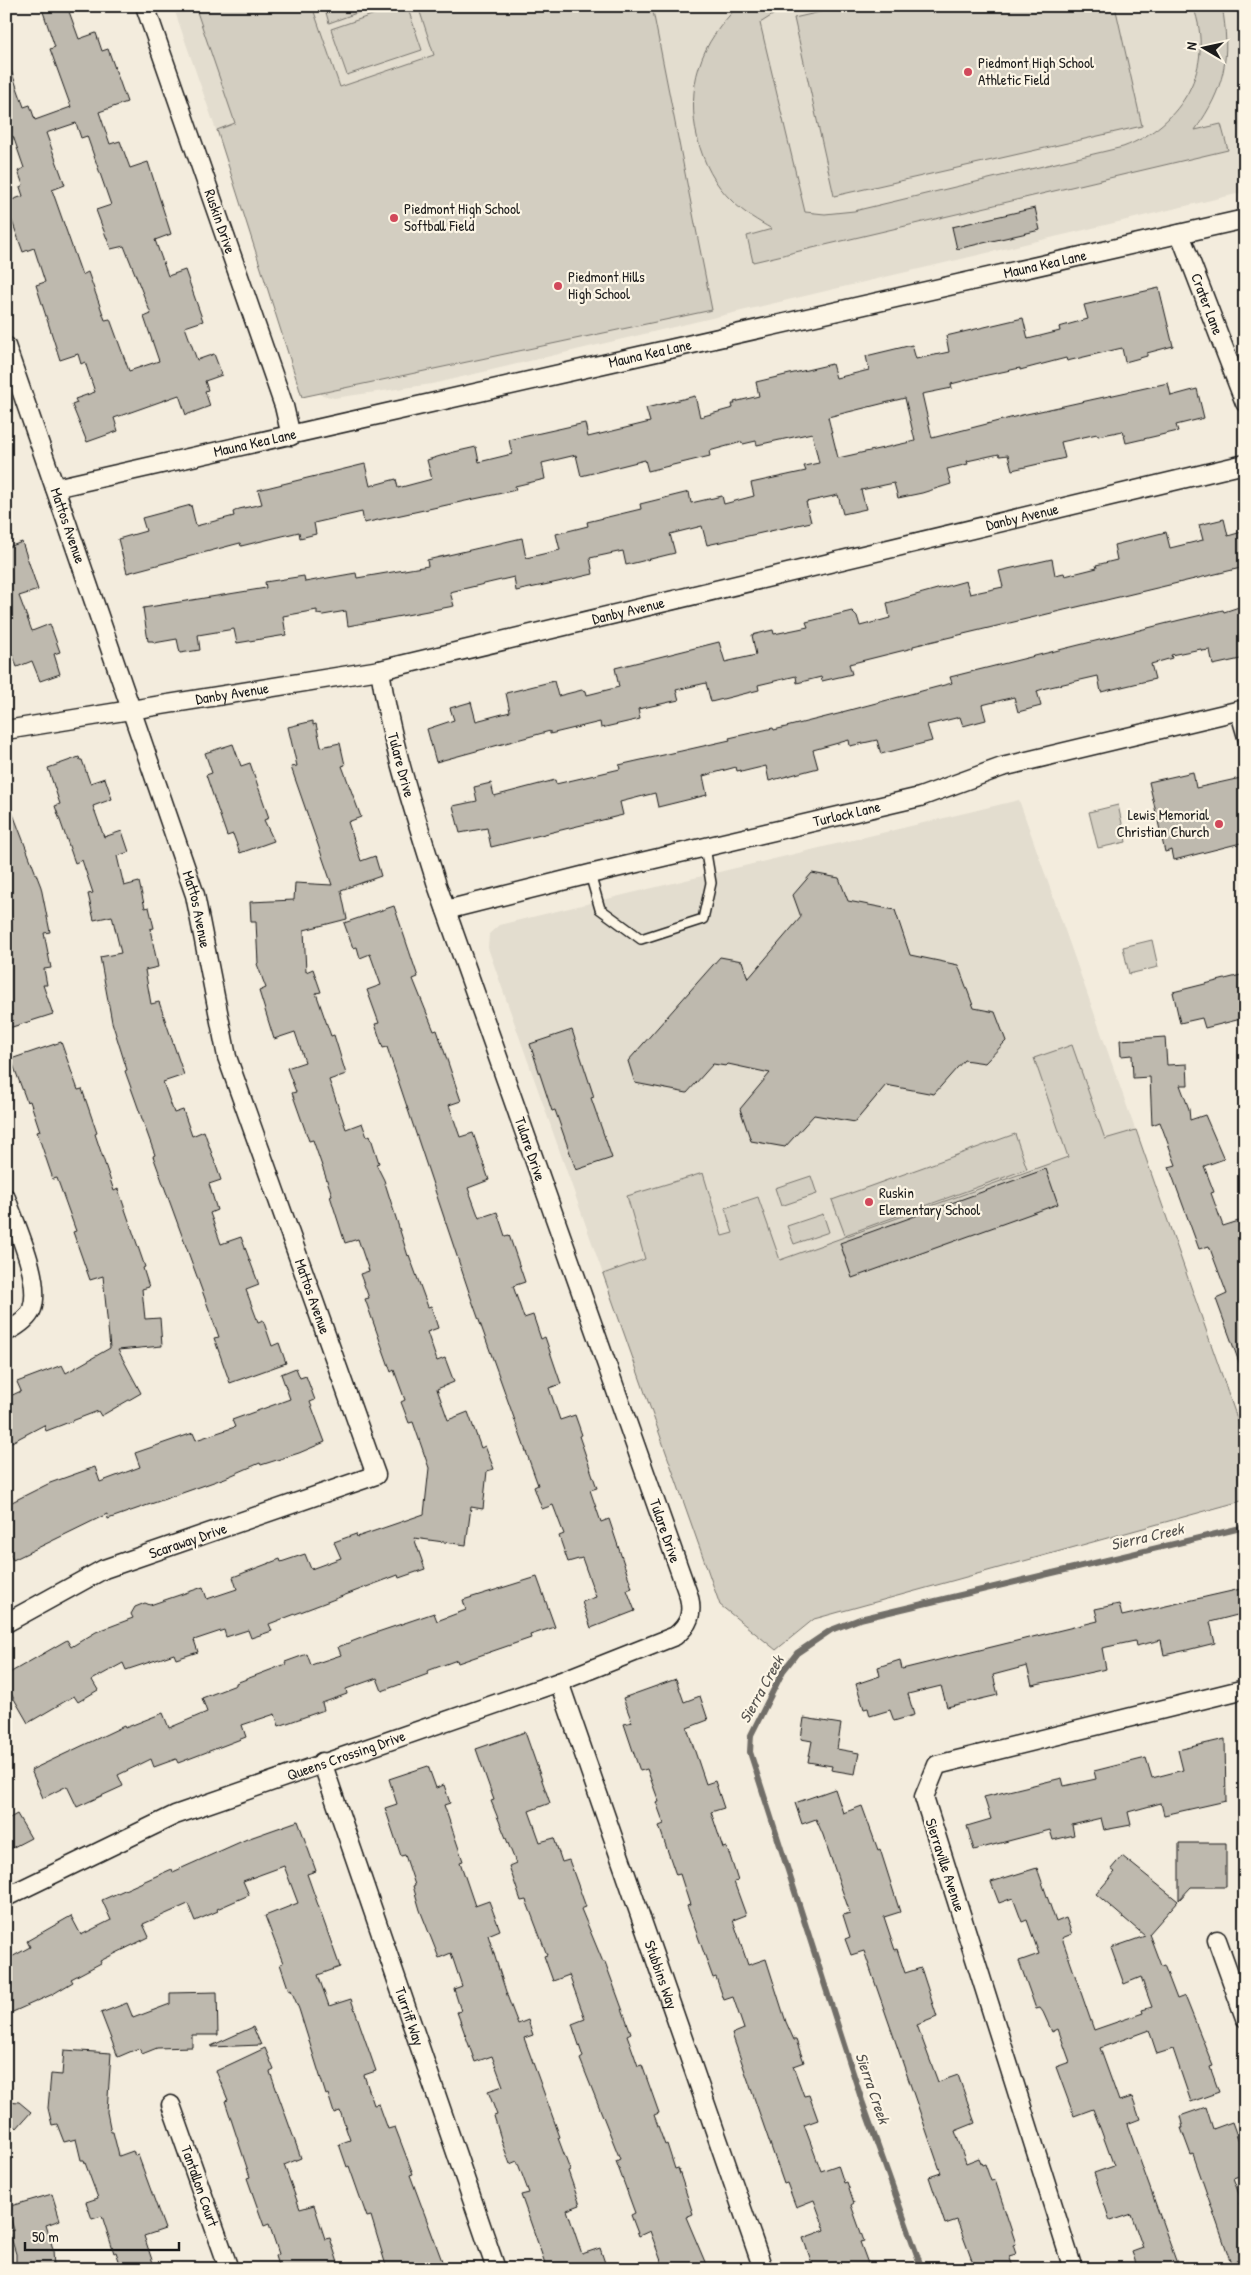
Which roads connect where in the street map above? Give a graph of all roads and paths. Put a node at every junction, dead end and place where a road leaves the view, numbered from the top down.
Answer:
1 (145, 6) edge
2 (1245, 219) edge
3 (1180, 234) junction
4 (6, 346) edge
5 (1245, 403) edge
6 (291, 436) junction
7 (1245, 464) edge
8 (55, 488) junction
9 (380, 670) junction
10 (131, 710) junction
11 (1240, 711) edge
12 (6, 730) edge
13 (1245, 746) edge
14 (705, 847) junction
15 (590, 874) junction
16 (446, 910) junction
17 (6, 1198) edge
18 (6, 1332) edge
19 (376, 1475) joint
20 (6, 1622) edge
21 (687, 1623) joint
22 (559, 1682) junction
23 (1245, 1689) edge
24 (322, 1762) junction
25 (6, 1897) edge
26 (1217, 1940) dead end
27 (1245, 2018) edge
28 (171, 2105) dead end
29 (230, 2269) edge
30 (496, 2269) edge
31 (762, 2269) edge
32 (1073, 2269) edge

1 - 6 street, Ruskin Drive
2 - 3 street, Mauna Kea Lane
3 - 5 street, Crater Lane
3 - 6 street, Mauna Kea Lane
4 - 8 street, Mattos Avenue
6 - 8 street, Mauna Kea Lane
7 - 9 street, Danby Avenue
8 - 10 street, Mattos Avenue
9 - 10 street, Danby Avenue
9 - 16 street, Tulare Drive
10 - 12 street, Danby Avenue
10 - 19 street, Mattos Avenue
11 - 13 lane
11 - 14 street, Turlock Lane
14 - 15 street, Turlock Lane
14 - 15 lane
15 - 16 street, Turlock Lane
16 - 21 street, Tulare Drive
17 - 18 street
19 - 20 street, Scaraway Drive
21 - 22 street, Queens Crossing Drive
22 - 24 street, Queens Crossing Drive
22 - 31 street, Stubbins Way
23 - 32 street, Sierraville Avenue
24 - 25 street, Queens Crossing Drive
24 - 30 street, Turriff Way
26 - 27 street
28 - 29 street, Tantallon Court

